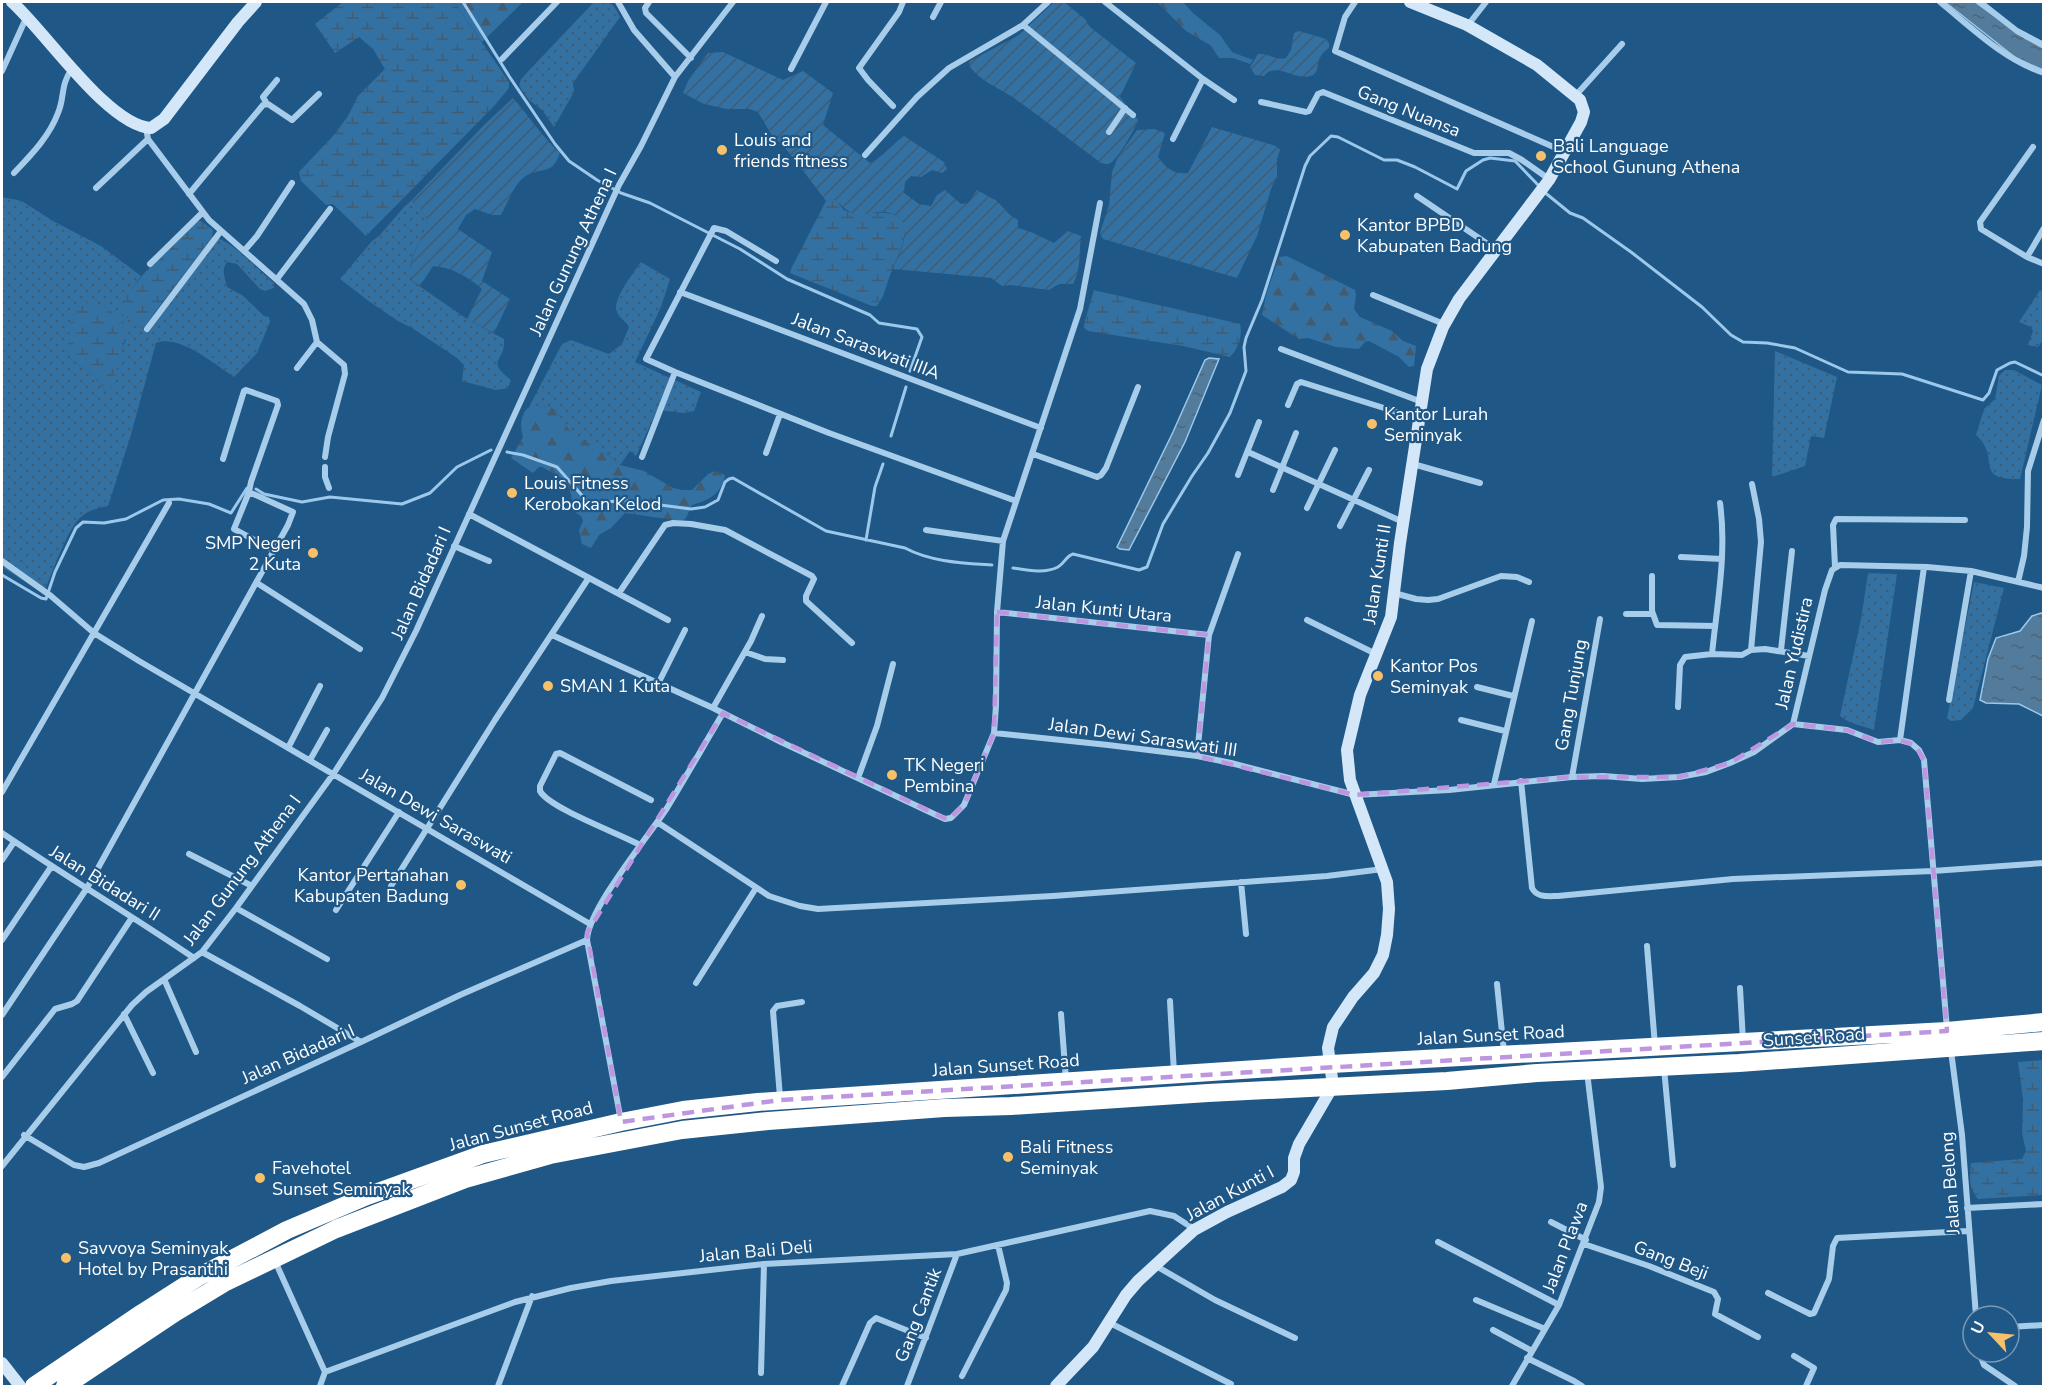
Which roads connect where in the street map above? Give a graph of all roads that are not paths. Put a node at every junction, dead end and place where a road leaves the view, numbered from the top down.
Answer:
1 (256, 2) edge
2 (557, 2) edge
3 (618, 2) edge
4 (649, 2) edge
5 (733, 2) edge
6 (826, 2) edge
7 (903, 2) edge
8 (941, 2) edge
9 (1048, 2) edge
10 (1106, 2) edge
11 (1355, 2) edge
12 (1410, 2) edge
13 (1486, 2) edge
14 (1940, 2) edge
15 (1980, 2) edge
16 (22, 7) edge
17 (933, 16) dead end
18 (1023, 25) junction
19 (1467, 26) junction
20 (1622, 44) dead end
21 (2043, 45) edge
22 (691, 58) junction
23 (502, 59) dead end
24 (72, 69) junction
25 (791, 69) dead end
26 (2, 71) edge
27 (2043, 73) edge
28 (675, 77) junction
29 (1203, 79) junction
30 (277, 80) dead end
31 (319, 94) dead end
32 (1576, 95) junction
33 (1234, 100) dead end
34 (1261, 102) dead end
35 (267, 104) junction
36 (893, 106) dead end
37 (1125, 108) junction
38 (1132, 115) dead end
39 (1109, 132) dead end
40 (147, 133) junction
41 (1173, 140) dead end
42 (2033, 147) dead end
43 (1565, 152) junction
44 (865, 155) dead end
45 (14, 173) dead end
46 (1550, 180) junction
47 (292, 183) dead end
48 (96, 188) dead end
49 (189, 194) junction
50 (1417, 196) dead end
51 (1100, 203) dead end
52 (330, 209) dead end
53 (203, 212) junction
54 (2043, 228) edge
55 (221, 231) junction
56 (1495, 249) junction
57 (244, 251) junction
58 (2027, 257) junction
59 (776, 261) dead end
60 (150, 264) dead end
61 (2043, 264) edge
62 (277, 279) junction
63 (680, 292) junction
64 (1373, 295) dead end
65 (1444, 324) junction
66 (147, 329) dead end
67 (317, 342) junction
68 (1281, 349) dead end
69 (297, 368) dead end
70 (675, 372) junction
71 (1138, 387) dead end
72 (1422, 402) junction
73 (1288, 405) dead end
74 (780, 414) junction
75 (1419, 419) junction
76 (2043, 420) edge
77 (1259, 422) dead end
78 (1041, 428) junction
79 (1296, 433) dead end
80 (1335, 450) dead end
81 (1248, 452) junction
82 (766, 453) dead end
83 (1033, 454) junction
84 (325, 457) dead end
85 (642, 457) dead end
86 (223, 459) dead end
87 (493, 464) joint
88 (1413, 464) junction
89 (325, 467) dead end
90 (1283, 467) junction
91 (1369, 470) dead end
92 (1238, 475) dead end
93 (1318, 483) junction
94 (1480, 483) dead end
95 (1752, 484) dead end
96 (328, 488) dead end
97 (1273, 490) dead end
98 (249, 492) junction
99 (1354, 499) junction
100 (1016, 501) junction
101 (169, 503) dead end
102 (1720, 503) dead end
103 (1307, 508) dead end
104 (469, 514) junction
105 (1965, 520) dead end
106 (1403, 522) junction
107 (1340, 526) dead end
108 (926, 530) dead end
109 (1003, 542) junction
110 (454, 546) junction
111 (275, 551) junction
112 (1792, 551) dead end
113 (1238, 554) dead end
114 (1681, 557) dead end
115 (1722, 559) junction
116 (2, 561) edge
117 (489, 561) dead end
118 (1835, 567) junction
119 (1924, 567) junction
120 (1971, 571) junction
121 (1652, 576) dead end
122 (588, 579) junction
123 (1529, 582) dead end
124 (2018, 582) junction
125 (257, 583) junction
126 (2043, 588) edge
127 (619, 593) junction
128 (1394, 593) junction
129 (997, 612) junction
130 (1626, 614) dead end
131 (1653, 614) junction
132 (762, 616) dead end
133 (1600, 619) dead end
134 (668, 620) dead end
135 (1307, 620) dead end
136 (1532, 621) dead end
137 (1715, 626) junction
138 (685, 630) dead end
139 (94, 633) junction
140 (552, 635) junction
141 (1209, 635) junction
142 (852, 643) dead end
143 (360, 649) dead end
144 (1751, 650) junction
145 (1781, 650) junction
146 (745, 652) junction
147 (1376, 654) junction
148 (1712, 654) junction
149 (1809, 656) junction
150 (783, 660) dead end
151 (893, 664) dead end
152 (658, 684) junction
153 (320, 686) dead end
154 (1477, 687) dead end
155 (195, 694) junction
156 (1513, 696) junction
157 (1949, 700) dead end
158 (1678, 707) dead end
159 (713, 708) junction
160 (723, 713) junction
161 (1461, 720) dead end
162 (1793, 724) junction
163 (327, 730) dead end
164 (1505, 731) junction
165 (994, 733) junction
166 (1900, 740) junction
167 (288, 748) junction
168 (1197, 756) junction
169 (310, 760) junction
170 (334, 773) junction
171 (1572, 777) junction
172 (858, 778) junction
173 (1521, 781) junction
174 (1494, 784) junction
175 (2, 792) edge
176 (1355, 795) junction
177 (651, 800) dead end
178 (399, 812) junction
179 (657, 822) junction
180 (427, 828) junction
181 (2, 833) edge
182 (14, 842) junction
183 (640, 845) junction
184 (189, 854) dead end
185 (2, 860) edge
186 (2043, 863) edge
187 (51, 867) junction
188 (1383, 869) junction
189 (1933, 871) junction
190 (1241, 882) junction
191 (252, 886) junction
192 (390, 886) dead end
193 (87, 888) junction
194 (756, 888) junction
195 (236, 908) junction
196 (336, 910) dead end
197 (132, 919) junction
198 (590, 924) junction
199 (1245, 934) dead end
200 (2, 940) edge
201 (586, 940) junction
202 (1647, 946) dead end
203 (202, 952) junction
204 (194, 957) junction
205 (327, 959) dead end
206 (164, 979) junction
207 (696, 983) dead end
208 (1497, 984) dead end
209 (1740, 988) dead end
210 (1170, 1001) dead end
211 (802, 1002) dead end
212 (124, 1014) junction
213 (1061, 1014) dead end
214 (2, 1015) edge
215 (2043, 1022) edge
216 (1949, 1039) junction
217 (1743, 1041) junction
218 (2043, 1041) edge
219 (361, 1042) junction
220 (1655, 1047) junction
221 (196, 1052) dead end
222 (1504, 1056) junction
223 (1331, 1064) junction
224 (1664, 1068) junction
225 (1587, 1071) junction
226 (153, 1072) dead end
227 (1174, 1074) junction
228 (2, 1077) edge
229 (1066, 1082) junction
230 (1333, 1086) junction
231 (780, 1100) junction
232 (621, 1122) junction
233 (24, 1135) junction
234 (1673, 1165) dead end
235 (2, 1166) edge
236 (2043, 1204) edge
237 (1967, 1208) junction
238 (1551, 1222) dead end
239 (1194, 1230) junction
240 (1968, 1231) junction
241 (1438, 1242) dead end
242 (1585, 1242) junction
243 (998, 1245) junction
244 (957, 1254) junction
245 (273, 1258) junction
246 (764, 1264) junction
247 (1156, 1266) junction
248 (1768, 1293) dead end
249 (532, 1296) junction
250 (1476, 1300) dead end
251 (1975, 1304) edge
252 (1559, 1305) junction
253 (1110, 1323) junction
254 (2043, 1325) edge
255 (2021, 1326) edge
256 (1545, 1329) junction
257 (1493, 1330) dead end
258 (1758, 1337) dead end
259 (926, 1338) junction
260 (1295, 1338) dead end
261 (1532, 1351) junction
262 (1794, 1356) dead end
263 (1527, 1358) junction
264 (2, 1363) edge
265 (1984, 1364) edge
266 (325, 1372) junction
267 (761, 1373) dead end
268 (962, 1376) dead end
269 (1231, 1384) dead end
270 (20, 1386) edge
271 (34, 1386) edge
272 (65, 1386) edge
273 (320, 1386) edge
274 (498, 1386) edge
275 (842, 1386) edge
276 (907, 1386) edge
277 (1056, 1386) edge
278 (1512, 1386) edge
279 (1582, 1386) edge
280 (1806, 1386) edge
281 (2015, 1386) edge

1 - 40 street
2 - 23 street
3 - 28 street
4 - 22 street
5 - 22 street, Jalan Gunung Athena I
6 - 25 street
7 - 36 street
8 - 17 street
9 - 18 street
10 - 29 street
11 - 43 street
12 - 19 street
13 - 19 street
14 - 27 street
15 - 21 street
16 - 24 street
16 - 26 street
18 - 37 street
18 - 44 street
19 - 32 street
20 - 32 street
22 - 28 street, Jalan Gunung Athena I
24 - 40 street
24 - 45 street
28 - 87 street, Jalan Gunung Athena I
29 - 33 street
29 - 41 street
30 - 35 street
31 - 35 street
32 - 43 street, Jalan Kunti II
34 - 46 street, Gang Nuansa
35 - 49 street
37 - 38 street
37 - 39 street
40 - 48 street
40 - 49 street
42 - 58 street
43 - 46 street, Jalan Kunti II
46 - 56 street, Jalan Kunti II
47 - 57 street
49 - 53 street
50 - 56 street
51 - 78 street
52 - 62 street
53 - 55 street
53 - 60 street
54 - 58 street
55 - 57 street
55 - 66 street
56 - 65 street, Jalan Kunti II
57 - 62 street
58 - 61 street
59 - 63 street
62 - 67 street
63 - 70 street
63 - 78 street, Jalan Saraswati IIIA
64 - 65 street
65 - 72 street, Jalan Kunti II
67 - 69 street
67 - 84 street
68 - 72 street
70 - 74 street
70 - 85 street
71 - 83 street
72 - 75 street, Jalan Kunti II
73 - 75 street
74 - 82 street
74 - 100 street
75 - 88 street, Jalan Kunti II
76 - 124 street
77 - 81 street
78 - 83 street
79 - 90 street
80 - 93 street
81 - 90 street
81 - 92 street
83 - 100 street
86 - 98 street
87 - 104 street, Jalan Bidadari I
88 - 94 street
88 - 106 street, Jalan Kunti II
89 - 96 street
90 - 93 street
90 - 97 street
91 - 99 street
93 - 99 street
93 - 103 street
95 - 144 street
98 - 111 street
98 - 111 street
99 - 106 street
99 - 107 street
100 - 109 street
101 - 139 street
102 - 115 street
104 - 110 street, Jalan Bidadari I
104 - 122 street
105 - 118 street
106 - 128 street, Jalan Kunti II
108 - 109 street
109 - 129 street
110 - 117 street
110 - 170 street, Jalan Bidadari I
111 - 125 street
112 - 145 street
113 - 141 street
114 - 115 street
115 - 137 street
116 - 139 street, Jalan Dewi Saraswati
118 - 119 street
118 - 149 street, Jalan Yudistira
119 - 120 street
119 - 166 street
120 - 124 street
120 - 157 street
121 - 131 street
122 - 127 street
122 - 140 street
123 - 128 street
124 - 126 street
125 - 143 street
125 - 155 street
127 - 134 street
127 - 142 street
128 - 147 street, Jalan Kunti II
129 - 141 street, Jalan Kunti Utara
129 - 165 street
130 - 131 street
131 - 137 street
132 - 146 street
133 - 171 street, Gang Tunjung
135 - 147 street
136 - 156 street
137 - 148 street
138 - 152 street
139 - 155 street, Jalan Dewi Saraswati
139 - 175 street
140 - 152 street
140 - 180 street
141 - 168 street
144 - 145 street
144 - 148 street
145 - 149 street
146 - 150 street
146 - 159 street
147 - 176 street, Jalan Kunti II
148 - 158 street
149 - 162 street, Jalan Yudistira
151 - 172 street
152 - 159 street
153 - 167 street
154 - 156 street
155 - 167 street, Jalan Dewi Saraswati
155 - 193 street
156 - 164 street
159 - 160 street
160 - 172 street
160 - 179 street
161 - 164 street
162 - 166 street
162 - 171 street, Jalan Yudistira
163 - 169 street
164 - 174 street
165 - 168 street, Jalan Dewi Saraswati III
165 - 172 street
166 - 189 street, Jalan Belong
167 - 169 street, Jalan Dewi Saraswati
168 - 176 street, Jalan Dewi Saraswati III
169 - 170 street, Jalan Dewi Saraswati
170 - 178 street, Jalan Dewi Saraswati
170 - 191 street, Jalan Gunung Athena I
171 - 173 street, Jalan Yudistira
173 - 174 street, Jalan Yudistira
173 - 189 street
174 - 176 street, Jalan Yudistira
176 - 188 street, Jalan Kunti II
177 - 183 street
178 - 180 street, Jalan Dewi Saraswati
178 - 196 street
179 - 183 street
179 - 194 street
180 - 192 street
180 - 198 street, Jalan Dewi Saraswati
181 - 182 street, Jalan Bidadari II
182 - 185 street
182 - 187 street, Jalan Bidadari II
183 - 198 street
184 - 191 street
186 - 189 street
187 - 193 street, Jalan Bidadari II
187 - 200 street
188 - 190 street
188 - 223 street, Jalan Kunti II
189 - 216 street, Jalan Belong
190 - 194 street
190 - 199 street
191 - 195 street, Jalan Gunung Athena I
193 - 197 street, Jalan Bidadari II
193 - 214 street
194 - 207 street
195 - 203 street, Jalan Gunung Athena I
195 - 205 street
197 - 204 street, Jalan Bidadari II
197 - 228 street
198 - 201 street
201 - 219 street, Jalan Bidadari I
201 - 232 street
202 - 220 street
203 - 204 street, Jalan Gunung Athena I
203 - 219 street
204 - 206 street, Jalan Gunung Athena I
206 - 212 street, Jalan Gunung Athena I
206 - 221 street
208 - 222 street
209 - 217 street
210 - 227 street
211 - 231 street
212 - 226 street
212 - 233 street, Jalan Gunung Athena I
213 - 229 street
215 - 216 highway, Jalan Sunset Road
216 - 217 highway, Jalan Sunset Road
216 - 218 highway, Sunset Road
216 - 224 highway, Sunset Road
216 - 237 street, Jalan Belong
217 - 220 highway, Jalan Sunset Road
219 - 233 street, Jalan Bidadari I
220 - 222 highway, Jalan Sunset Road
222 - 223 highway, Jalan Sunset Road
223 - 227 highway, Jalan Sunset Road
223 - 230 street
224 - 225 highway, Sunset Road
224 - 234 street
225 - 230 highway, Jalan Sunset Road
225 - 242 street, Jalan Plawa
227 - 229 highway, Jalan Sunset Road
229 - 231 highway, Jalan Sunset Road
230 - 239 street, Jalan Kunti I
230 - 245 highway, Jalan Sunset Road
231 - 232 highway, Jalan Sunset Road
232 - 271 highway, Jalan Sunset Road
233 - 235 street, Jalan Gunung Athena I
236 - 237 street
237 - 240 street, Jalan Belong
238 - 242 street
239 - 243 street, Jalan Bali Deli
239 - 247 street, Jalan Kunti I
240 - 248 street
240 - 251 street, Jalan Belong
241 - 252 street
242 - 252 street, Jalan Plawa
242 - 258 street, Gang Beji
243 - 244 street, Jalan Bali Deli
243 - 268 street
244 - 246 street, Jalan Bali Deli
244 - 259 street, Gang Cantik
245 - 266 street
245 - 272 highway, Jalan Sunset Road
246 - 249 street, Jalan Bali Deli
246 - 267 street
247 - 253 street, Jalan Kunti I
247 - 260 street
249 - 266 street, Jalan Bali Deli
249 - 274 street
250 - 256 street
252 - 256 street, Jalan Plawa
253 - 269 street
253 - 277 street, Jalan Kunti I
254 - 255 street
256 - 261 street, Jalan Plawa
257 - 261 street
259 - 275 street
259 - 276 street, Gang Cantik
261 - 263 street, Jalan Plawa
262 - 280 street
263 - 278 street, Jalan Plawa
263 - 279 street
264 - 270 street
265 - 281 street
266 - 273 street

